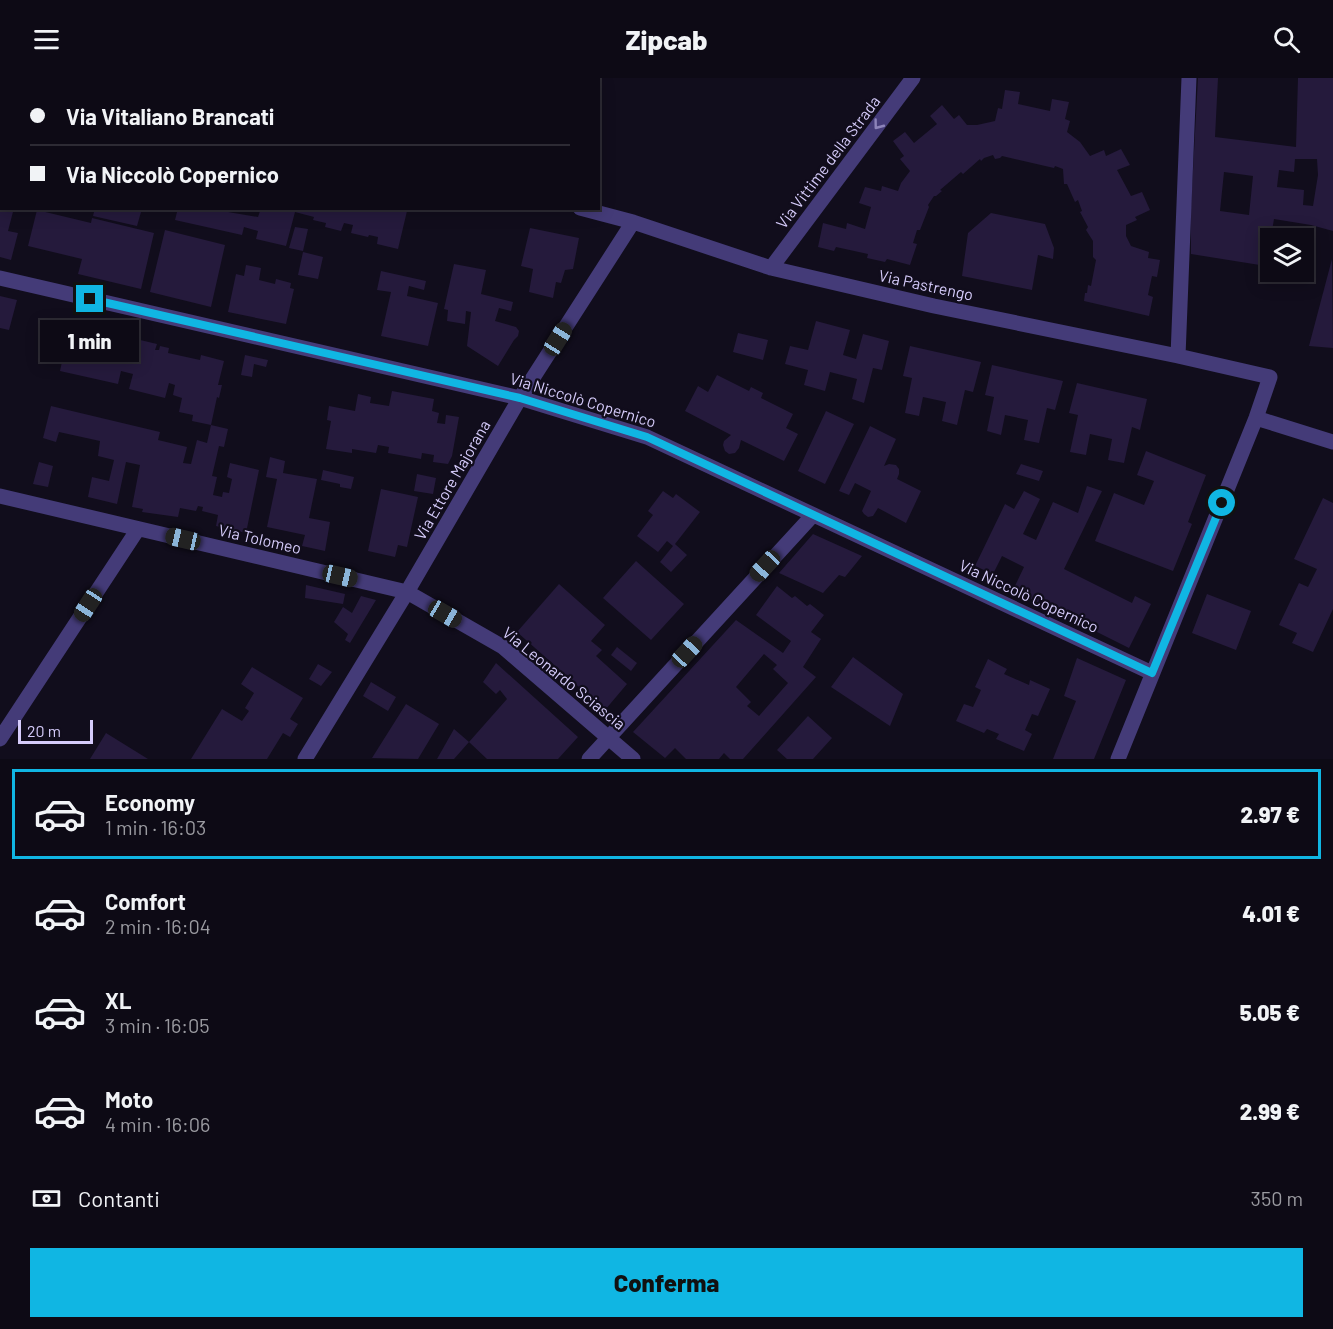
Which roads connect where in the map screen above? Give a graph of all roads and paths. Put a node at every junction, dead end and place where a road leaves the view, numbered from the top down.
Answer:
1 (914, 78) edge
2 (1189, 78) edge
3 (588, 210) edge
4 (633, 222) junction
5 (771, 268) junction
6 (0, 278) edge
7 (1178, 356) junction
8 (520, 398) junction
9 (1256, 418) junction
10 (1333, 442) edge
11 (0, 496) edge
12 (813, 515) junction
13 (138, 529) junction
14 (407, 592) junction
15 (1152, 673) junction
16 (608, 738) junction
17 (0, 739) edge
18 (305, 759) edge
19 (589, 759) edge
20 (633, 759) edge
21 (1118, 759) edge

1 -> 5 street, Via Vittime della Strada
2 - 7 street
3 - 4 street, Via Pastrengo
4 - 5 street, Via Pastrengo
4 - 8 street, Via Ettore Majorana
5 - 7 street, Via Pastrengo
6 - 8 street, Via Niccolò Copernico
7 - 9 street, Via Pastrengo
8 - 12 street, Via Niccolò Copernico
8 - 14 street, Via Ettore Majorana
9 - 10 street
9 - 15 street
11 - 13 street, Via Tolomeo
12 - 15 street, Via Niccolò Copernico
12 - 16 street
13 - 14 street, Via Tolomeo
13 - 17 street
14 - 16 street, Via Leonardo Sciascia
14 - 18 street, Via Ettore Majorana
15 - 21 street
16 - 19 street
16 - 20 street, Via Leonardo Sciascia

